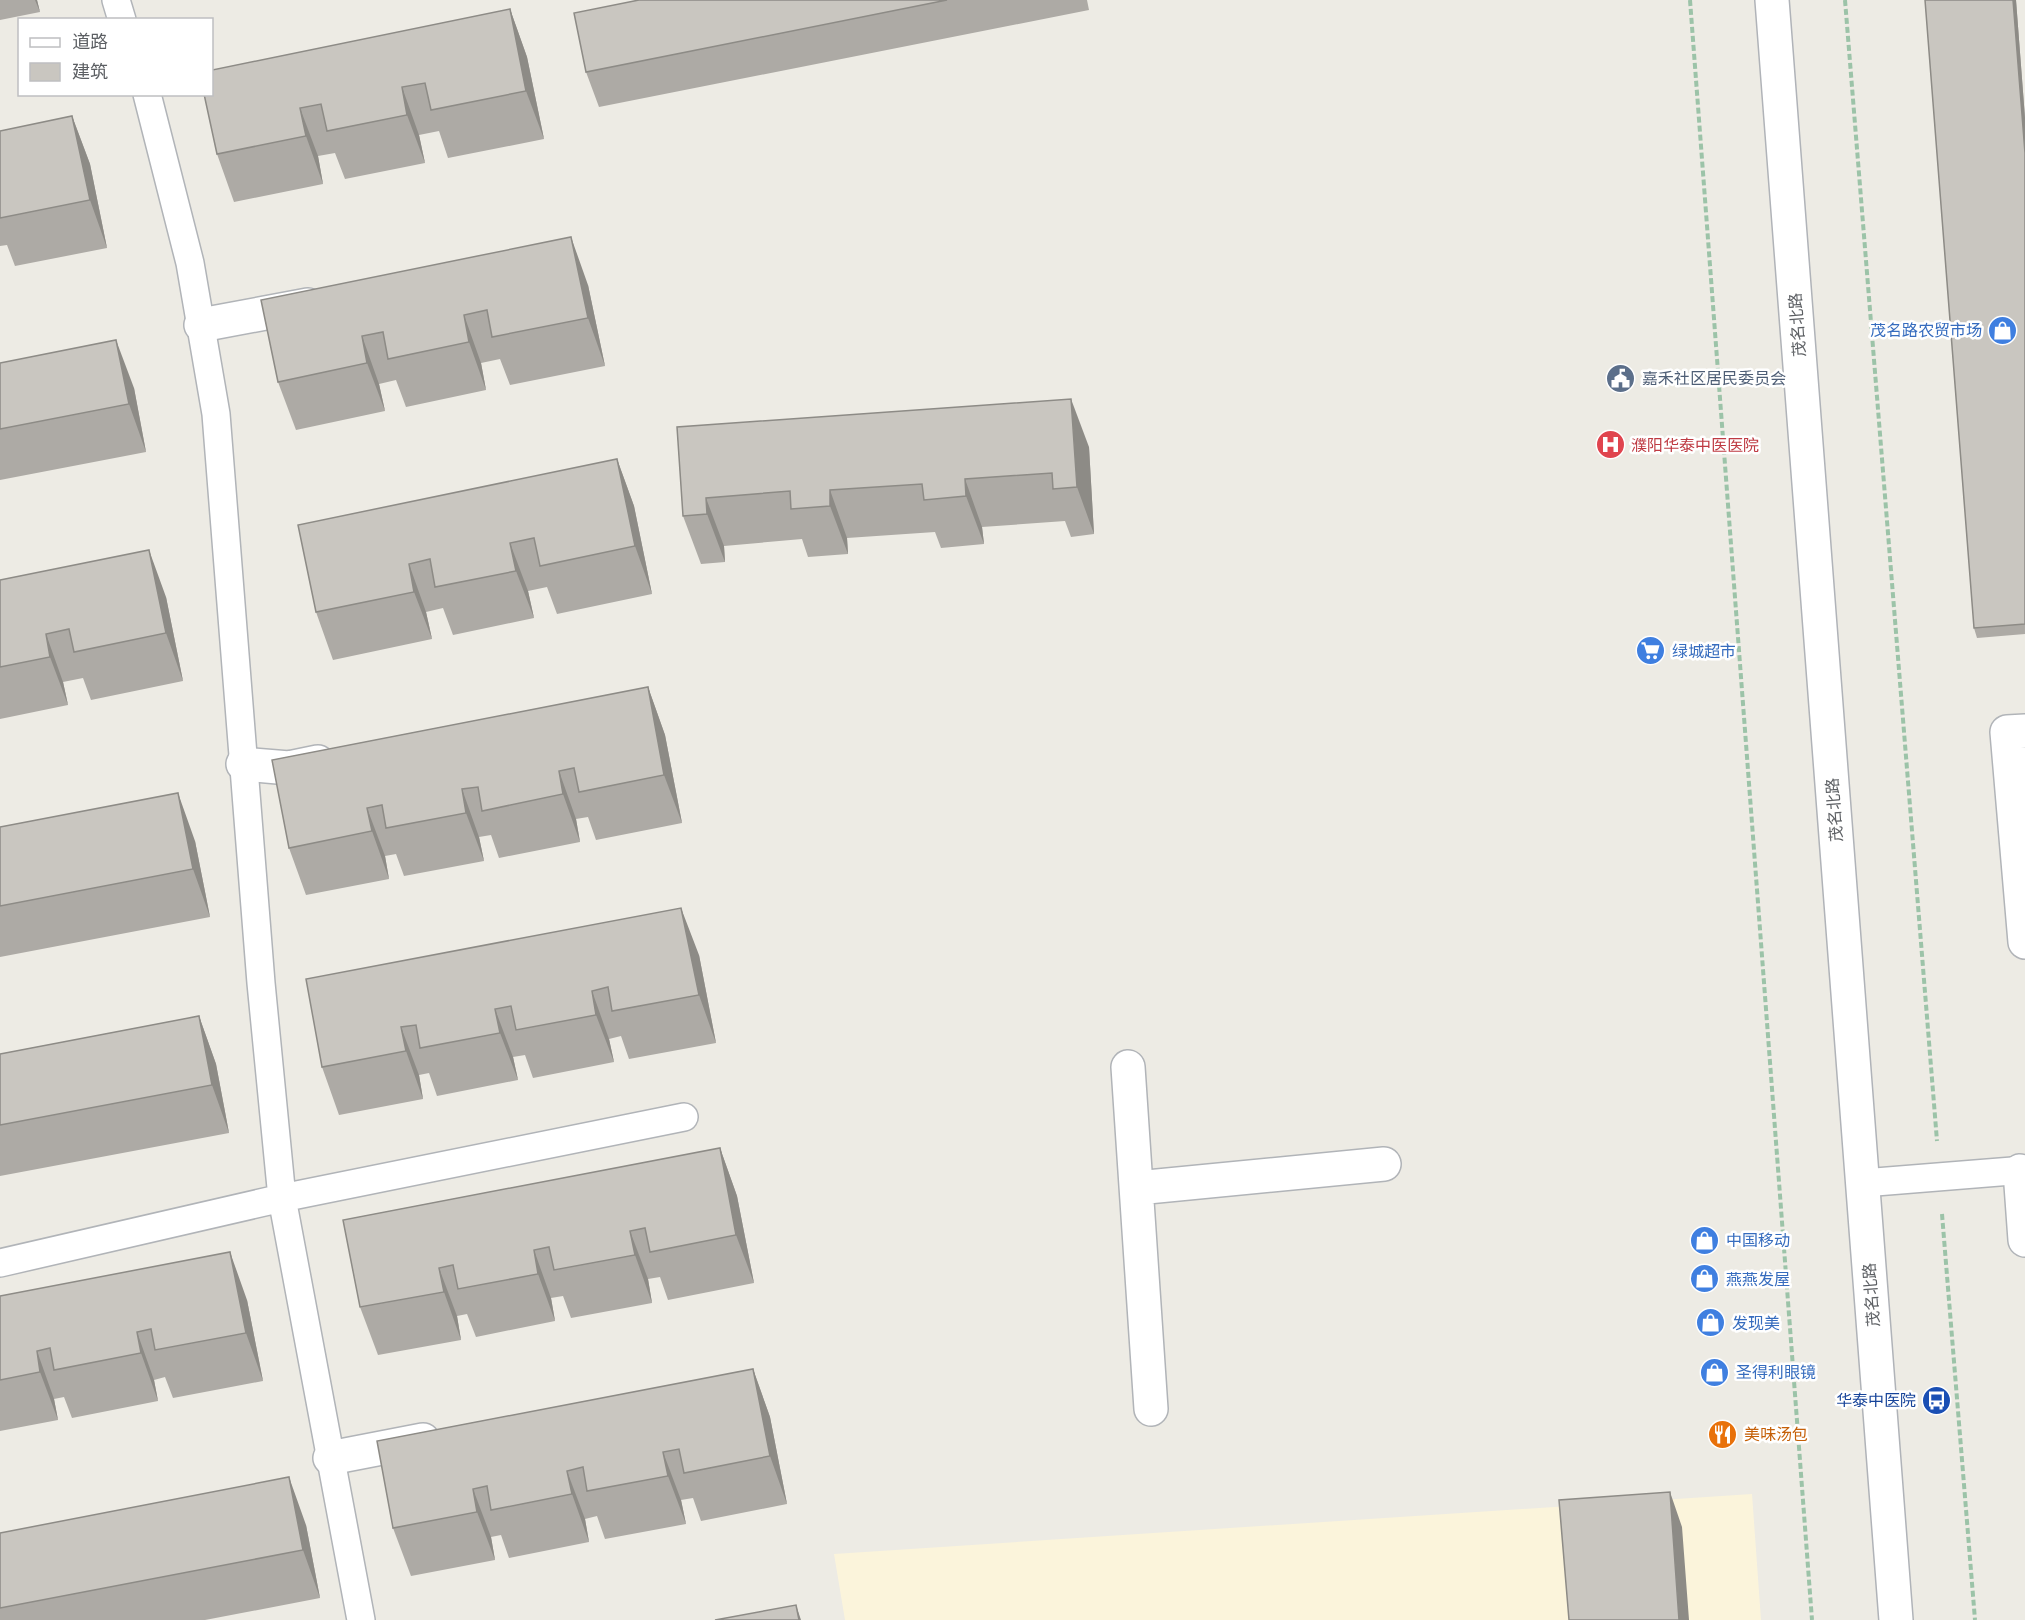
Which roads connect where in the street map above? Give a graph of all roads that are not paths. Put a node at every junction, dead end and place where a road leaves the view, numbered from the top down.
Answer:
1 (116, 0) edge
2 (1772, 0) edge
3 (121, 18) edge
4 (148, 96) edge
5 (341, 298) edge
6 (201, 325) junction
7 (2025, 731) edge
8 (348, 756) edge
9 (243, 764) junction
10 (2025, 942) edge
11 (1128, 1066) dead end
12 (684, 1117) dead end
13 (1384, 1164) dead end
14 (2022, 1171) edge
15 (1863, 1183) junction
16 (1137, 1188) junction
17 (282, 1198) junction
18 (2025, 1240) edge
19 (0, 1263) edge
20 (1151, 1409) dead end
21 (447, 1436) edge
22 (330, 1458) junction
23 (361, 1620) edge
24 (1896, 1620) edge

1 - 3 lane
2 - 15 street, 茂名北路
4 - 6 lane
5 - 6 street
6 - 9 lane
7 - 10 street
8 - 9 street
9 - 17 lane
11 - 16 street
12 - 17 lane
13 - 16 street
14 - 15 lane
14 - 18 street
15 - 24 street, 茂名北路
16 - 20 street
17 - 19 lane
17 - 22 lane
21 - 22 street
22 - 23 lane

